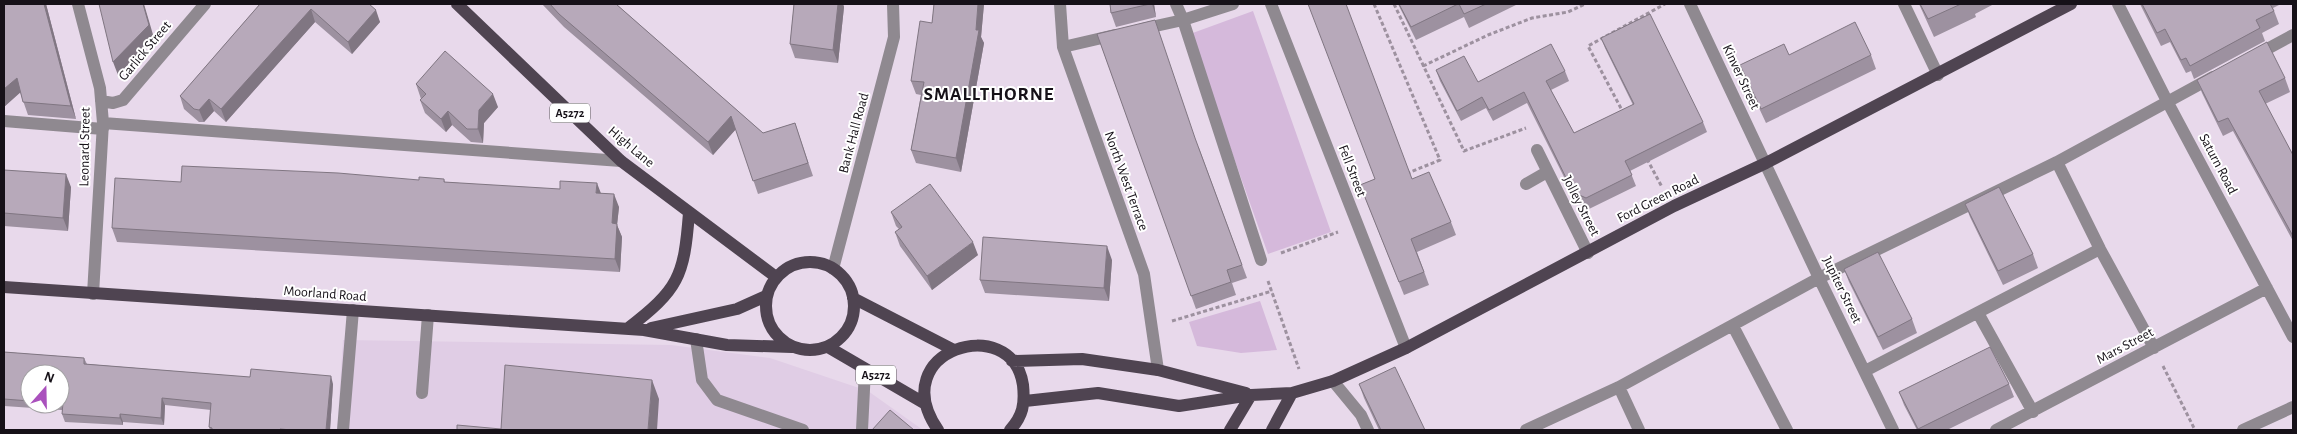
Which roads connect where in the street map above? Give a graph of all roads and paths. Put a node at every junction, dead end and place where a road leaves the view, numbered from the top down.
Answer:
1 (78, 4) edge
2 (190, 4) edge
3 (206, 4) edge
4 (457, 4) edge
5 (893, 4) edge
6 (1060, 4) edge
7 (1176, 4) edge
8 (1233, 4) edge
9 (1271, 4) edge
10 (1374, 4) edge
11 (1394, 4) edge
12 (1585, 4) edge
13 (1665, 4) edge
14 (1690, 4) edge
15 (1904, 4) edge
16 (2071, 4) edge
17 (2118, 4) edge
18 (193, 18) junction
19 (1183, 20) junction
20 (2293, 36) edge
21 (1063, 47) junction
22 (2243, 62) edge
23 (1423, 66) junction
24 (2226, 70) edge
25 (1938, 75) junction
26 (101, 100) junction
27 (2167, 101) junction
28 (1625, 116) edge
29 (4, 121) edge
30 (103, 126) junction
31 (1526, 128) dead end
32 (1537, 150) dead end
33 (1643, 151) edge
34 (621, 161) junction
35 (2057, 162) junction
36 (1766, 163) junction
37 (1547, 172) junction
38 (1406, 174) edge
39 (1526, 184) dead end
40 (1674, 206) junction
41 (689, 213) junction
42 (1357, 226) junction
43 (2100, 249) junction
44 (1588, 253) junction
45 (1261, 260) junction
46 (833, 268) junction
47 (776, 277) junction
48 (1819, 278) junction
49 (4, 287) edge
50 (2267, 288) junction
51 (1272, 291) junction
52 (93, 294) junction
53 (766, 296) junction
54 (853, 298) junction
55 (353, 310) junction
56 (1978, 313) junction
57 (428, 315) junction
58 (1152, 326) junction
59 (1733, 326) junction
60 (627, 328) junction
61 (644, 330) junction
62 (2293, 337) edge
63 (696, 339) junction
64 (792, 347) junction
65 (828, 347) junction
66 (1406, 348) junction
67 (2154, 348) junction
68 (952, 350) junction
69 (1012, 361) junction
70 (865, 369) junction
71 (1158, 370) junction
72 (1865, 371) junction
73 (1333, 381) junction
74 (1619, 387) junction
75 (1306, 389) junction
76 (422, 393) dead end
77 (1292, 393) junction
78 (1251, 395) junction
79 (1025, 401) junction
80 (924, 403) junction
81 (2293, 407) edge
82 (2033, 412) junction
83 (1017, 428) edge
84 (344, 430) edge
85 (803, 430) edge
86 (862, 430) edge
87 (938, 430) edge
88 (1230, 430) edge
89 (1272, 430) edge
90 (1368, 430) edge
91 (1526, 430) edge
92 (1638, 430) edge
93 (1787, 430) edge
94 (1894, 430) edge
95 (1996, 430) edge
96 (2195, 430) edge
97 (2243, 430) edge

1 - 26 street, Leonard Street
2 - 18 street
3 - 18 street, Garlick Street
4 - 34 main road, High Lane / A5272
5 - 46 street, Bank Hall Road
6 - 21 street, North West Terrace
7 - 19 street
8 - 19 street
9 - 42 street, Fell Street
10 - 38 path
11 - 23 path
12 - 23 path
13 - 28 path
14 - 36 street, Kinver Street
15 - 25 street
16 - 25 main road, Ford Green Road
17 - 27 street, Saturn Road
18 - 26 street, Garlick Street
19 - 21 street
19 - 45 street
20 - 22 street
21 - 58 street, North West Terrace
23 - 31 path
24 - 27 street
25 - 36 main road, Ford Green Road
26 - 30 street, Leonard Street
27 - 35 street
27 - 50 street, Saturn Road
29 - 30 street
30 - 34 street
30 - 52 street, Leonard Street
32 - 37 street, Jolley Street
33 - 40 path
34 - 41 main road, High Lane / A5272
35 - 43 street
35 - 48 street
36 - 40 main road, Ford Green Road
36 - 48 street, Jupiter Street
37 - 39 street, Jolley Street
37 - 44 street, Jolley Street
40 - 44 main road, Ford Green Road
41 - 47 main road, High Lane / A5272
41 - 60 main road
42 - 45 path
42 - 66 street, Fell Street
43 - 56 street
43 - 67 street
44 - 66 main road, Ford Green Road
45 - 51 path
46 - 47 main road
46 - 54 main road
47 - 53 main road
48 - 59 street
48 - 72 street, Jupiter Street
49 - 52 main road, Moorland Road
50 - 62 street, Saturn Road
50 - 67 street, Mars Street
51 - 58 path
51 - 75 path
52 - 55 main road, Moorland Road
53 - 61 main road, Moorland Road
53 - 64 main road
54 - 65 main road
54 - 68 main road
55 - 57 main road, Moorland Road
55 - 84 street
56 - 72 street
56 - 82 street
57 - 60 main road, Moorland Road
57 - 76 street
58 - 71 street, North West Terrace
59 - 74 street
59 - 93 street
60 - 61 main road, Moorland Road
61 - 63 main road, Moorland Road
63 - 64 main road, Moorland Road
63 - 85 street
64 - 65 main road
65 - 70 main road, A5272
66 - 73 main road, Ford Green Road
67 - 82 street, Mars Street
67 - 96 path
68 - 69 main road
68 - 80 main road
69 - 71 main road
69 - 79 main road
70 - 80 main road, A5272
70 - 86 street
71 - 78 main road
72 - 94 street, Jupiter Street
73 - 75 main road, Ford Green Road
73 - 90 street
74 - 91 street
74 - 92 street
75 - 77 main road, Ford Green Road
77 - 78 main road, Ford Green Road
77 - 89 main road
78 - 79 main road
78 - 88 main road
79 - 83 main road
80 - 87 main road
81 - 97 street
82 - 95 street, Mars Street

